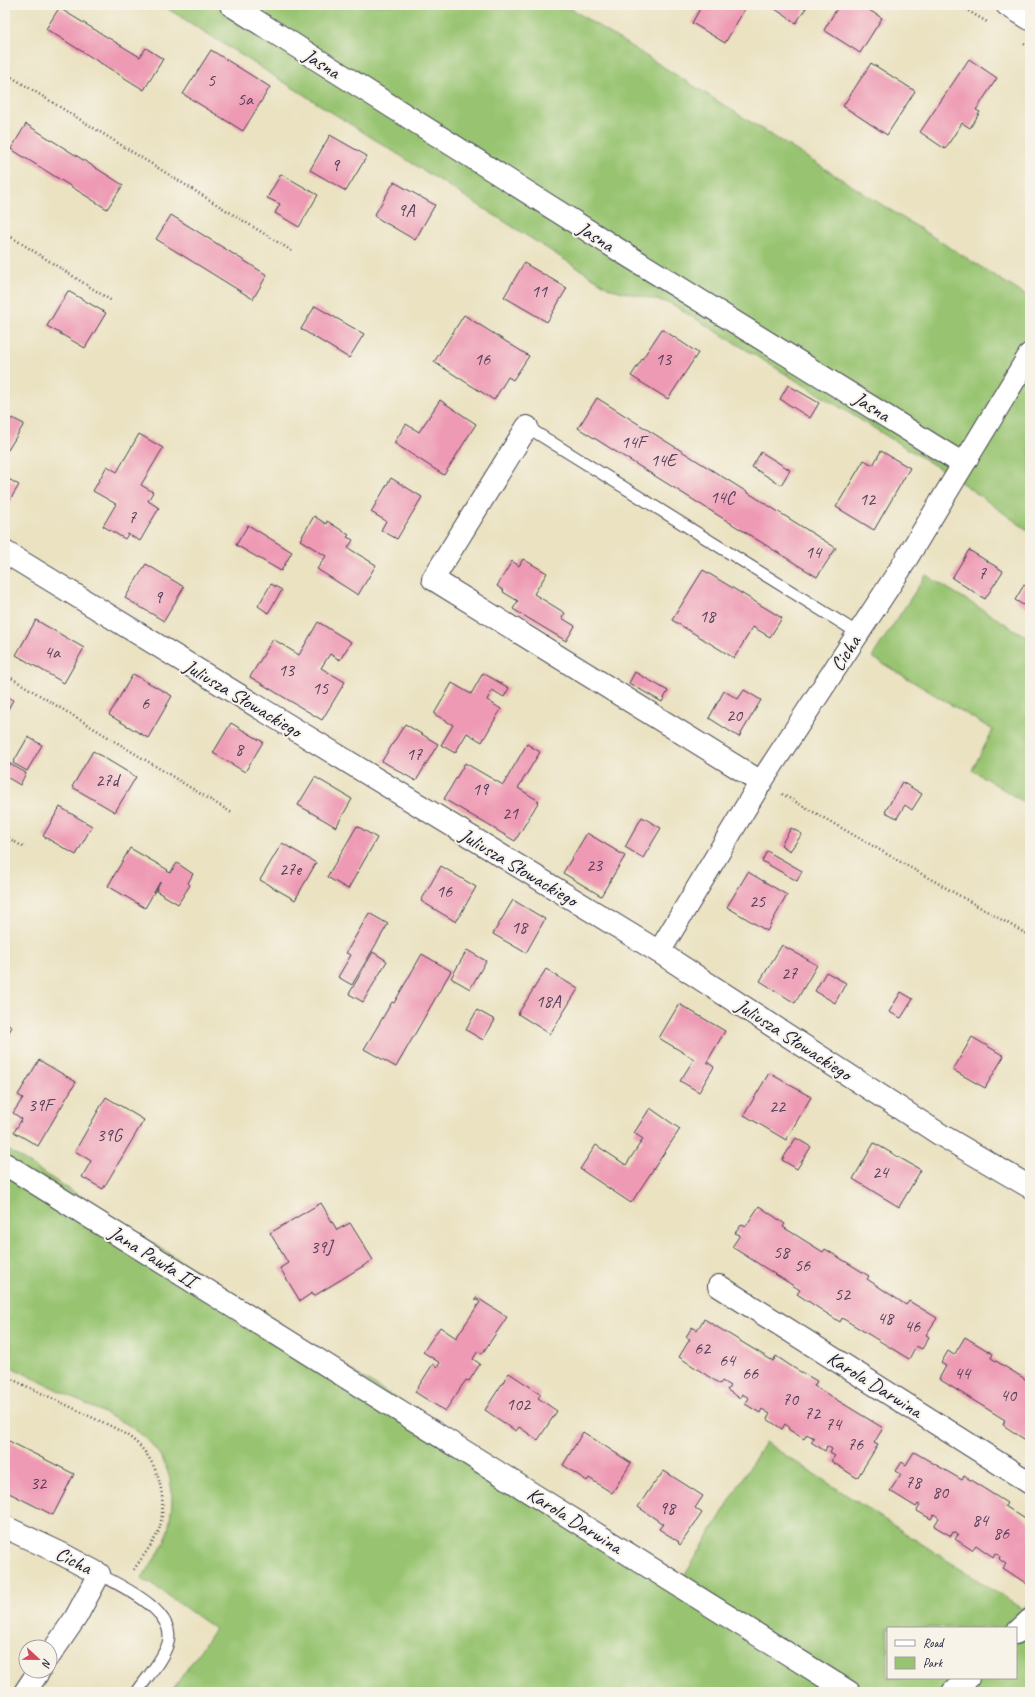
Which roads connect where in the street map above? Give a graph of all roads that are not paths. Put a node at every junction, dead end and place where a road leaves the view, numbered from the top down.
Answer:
1 (231, 5) edge
2 (1007, 5) edge
3 (1030, 19) edge
4 (1030, 354) edge
5 (527, 427) joint
6 (963, 464) junction
7 (5, 552) edge
8 (858, 632) junction
9 (761, 782) junction
10 (659, 952) junction
11 (5, 1164) edge
12 (1030, 1187) edge
13 (719, 1286) dead end
14 (301, 1349) joint
15 (1030, 1483) edge
16 (5, 1527) edge
17 (99, 1574) junction
18 (1030, 1620) edge
19 (1017, 1632) edge
20 (58, 1643) edge
21 (34, 1679) edge
22 (967, 1679) edge
23 (25, 1692) edge
24 (137, 1692) edge
25 (849, 1692) edge
26 (953, 1692) edge

1 - 6 street, Jasna
2 - 3 street
4 - 6 street, Cicha
5 - 8 lane
5 - 9 street
6 - 8 street, Cicha
7 - 10 street, Juliusza Słowackiego
8 - 9 street, Cicha
9 - 10 street, Cicha
10 - 12 street, Juliusza Słowackiego
11 - 14 street, Jana Pawła II
13 - 15 street, Karola Darwina
14 - 25 street, Karola Darwina
16 - 17 street, Cicha
17 - 20 street, Cicha
17 - 24 lane
18 - 19 street
21 - 23 street
22 - 26 street

